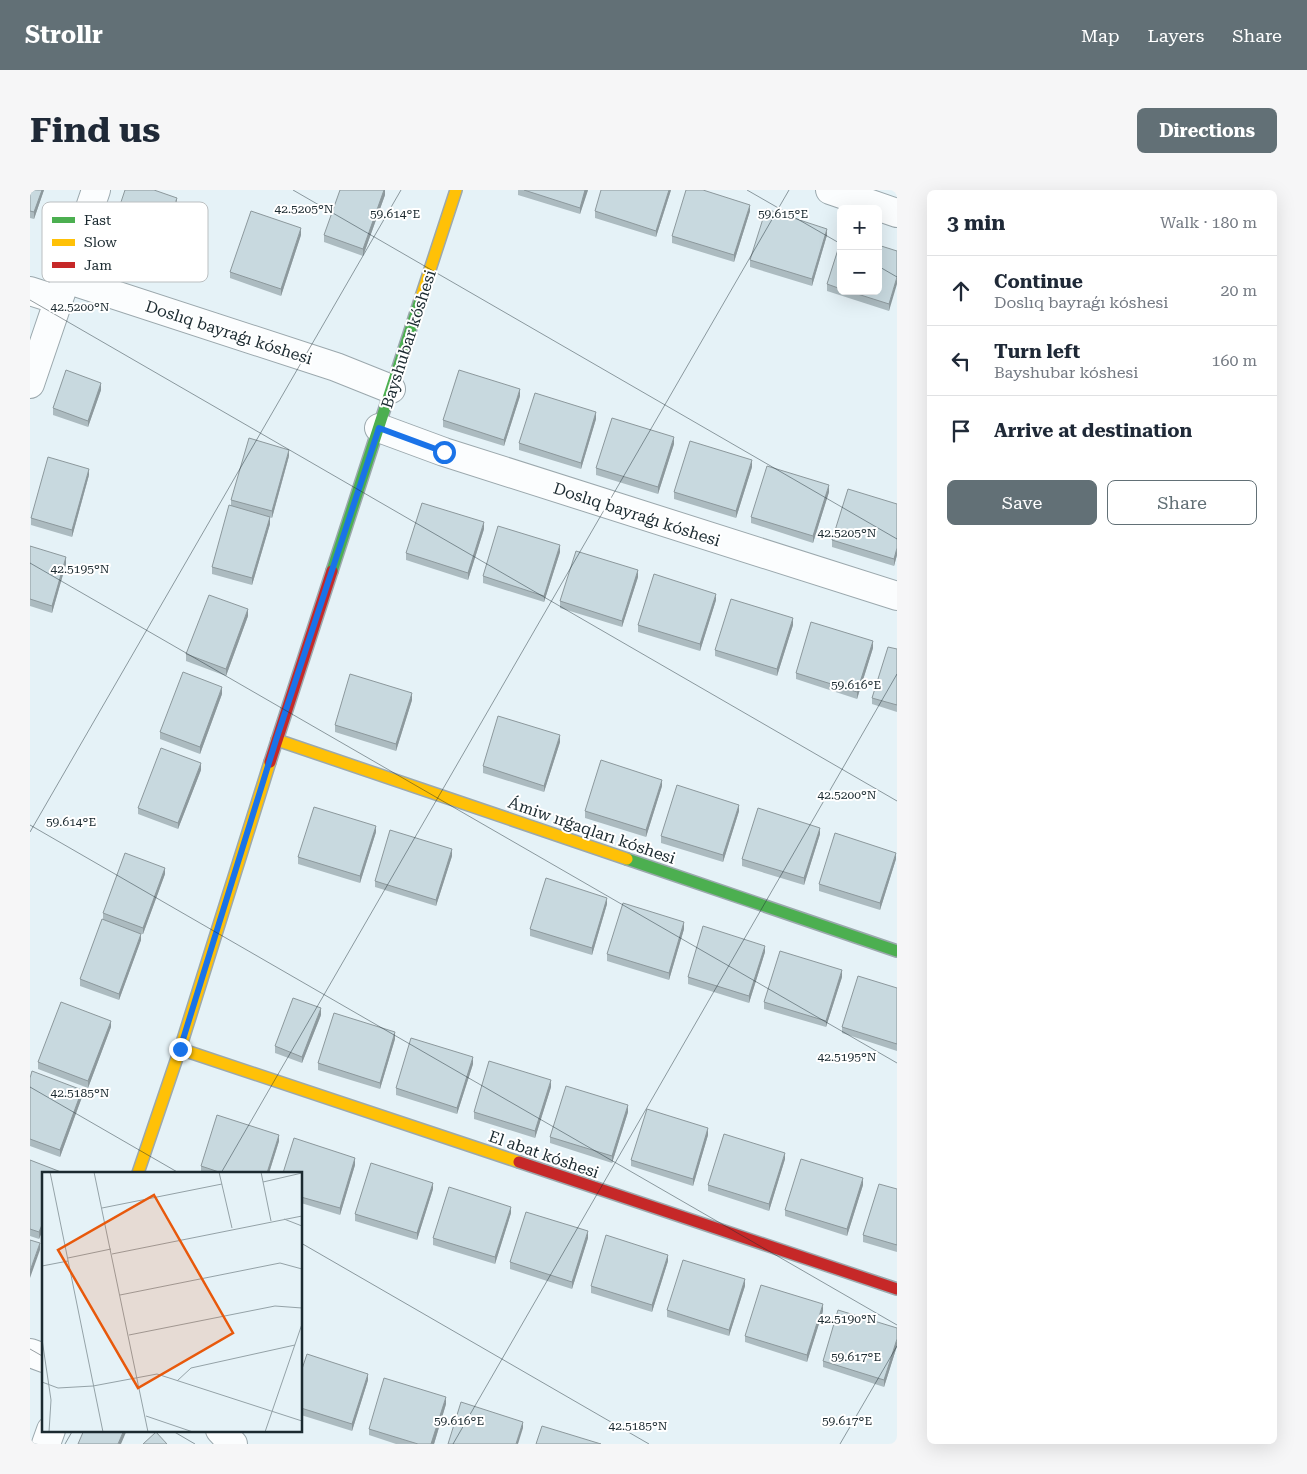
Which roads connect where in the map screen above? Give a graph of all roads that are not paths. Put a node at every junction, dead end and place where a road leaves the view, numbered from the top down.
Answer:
1 (96, 190) edge
2 (456, 190) edge
3 (830, 190) edge
4 (92, 202) edge
5 (897, 213) edge
6 (65, 282) edge
7 (62, 290) junction
8 (30, 291) edge
9 (30, 384) edge
10 (391, 389) junction
11 (379, 428) junction
12 (897, 596) edge
13 (276, 740) junction
14 (897, 951) edge
15 (180, 1049) junction
16 (138, 1172) edge
17 (897, 1289) edge
18 (50, 1432) edge
19 (222, 1432) edge
20 (46, 1444) edge
21 (233, 1444) edge

1 - 4 street
2 - 10 street, Bayshubar kóshesi
3 - 5 street
6 - 7 street
7 - 8 street, Doslıq bayraǵı kóshesi
7 - 9 street
7 - 10 street, Doslıq bayraǵı kóshesi
10 - 11 street, Bayshubar kóshesi
11 - 12 street, Doslıq bayraǵı kóshesi
11 - 13 street, Bayshubar kóshesi
13 - 14 street, Ámiw ırǵaqları kóshesi
13 - 15 street, Bayshubar kóshesi
15 - 16 street, Bayshubar kóshesi
15 - 17 street, El abat kóshesi
18 - 20 street
19 - 21 street

